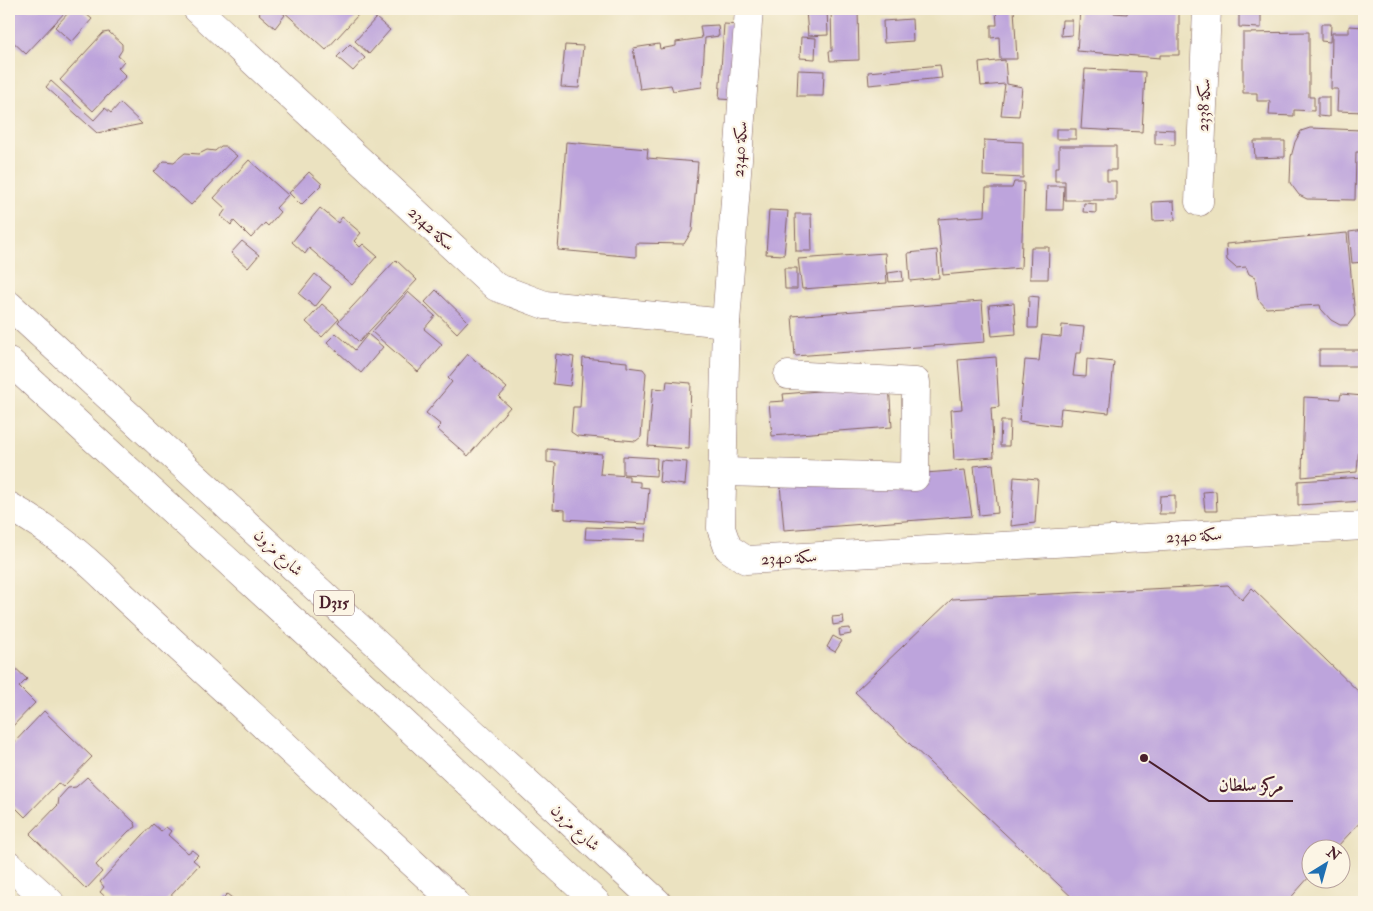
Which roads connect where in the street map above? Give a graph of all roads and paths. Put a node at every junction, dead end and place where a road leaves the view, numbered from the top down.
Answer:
1 (197, 9) edge
2 (750, 9) edge
3 (1207, 9) edge
4 (1199, 202) dead end
5 (9, 305) edge
6 (726, 323) junction
7 (9, 361) edge
8 (788, 375) dead end
9 (724, 472) junction
10 (9, 506) edge
11 (1364, 526) edge
12 (9, 865) edge
13 (35, 898) edge
14 (455, 902) edge
15 (596, 902) edge
16 (657, 902) edge

1 - 6 street, سكة 2342
2 - 6 street, سكة 2340
3 - 4 street, سكة 2338
5 - 16 street, شارع مزون / D315
6 - 9 street, سكة 2340
7 - 15 street, D315
8 - 9 street
9 - 11 street, سكة 2340
10 - 14 street
12 - 13 street

